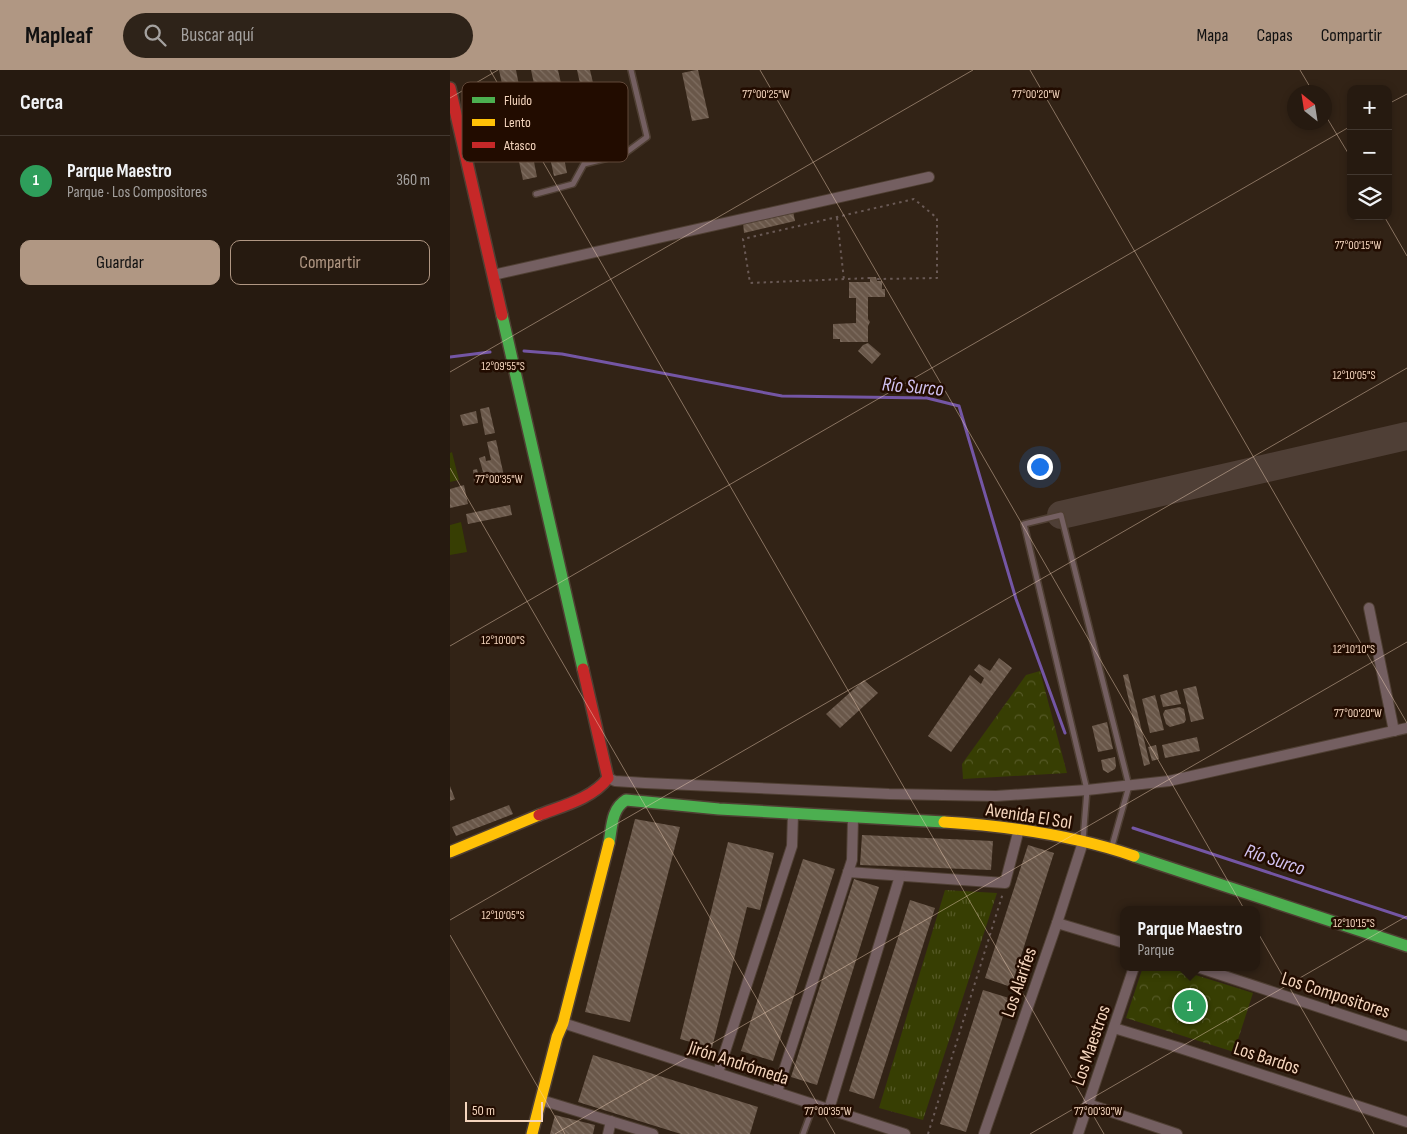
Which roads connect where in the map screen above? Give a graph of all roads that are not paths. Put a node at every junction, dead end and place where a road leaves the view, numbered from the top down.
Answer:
1 (631, 70) edge
2 (450, 88) edge
3 (462, 141) edge
4 (628, 151) edge
5 (467, 162) edge
6 (592, 162) edge
7 (929, 177) dead end
8 (536, 194) dead end
9 (492, 275) junction
10 (1368, 608) dead end
11 (1407, 728) edge
12 (1394, 731) junction
13 (608, 778) junction
14 (1129, 786) junction
15 (1087, 790) junction
16 (793, 814) junction
17 (853, 818) junction
18 (1019, 829) junction
19 (1083, 842) junction
20 (1111, 848) junction
21 (450, 852) edge
22 (848, 872) junction
23 (900, 876) junction
24 (1057, 923) junction
25 (1120, 943) edge
26 (1407, 946) edge
27 (1133, 971) edge
28 (1209, 971) edge
29 (563, 1023) junction
30 (1114, 1028) junction
31 (1407, 1036) edge
32 (718, 1073) junction
33 (777, 1092) junction
34 (541, 1100) junction
35 (814, 1104) junction
36 (1088, 1104) junction
37 (829, 1109) junction
38 (611, 1122) junction
39 (1407, 1122) edge
40 (532, 1134) edge
41 (608, 1134) edge
42 (653, 1134) edge
43 (803, 1134) edge
44 (905, 1134) edge
45 (984, 1134) edge
46 (1078, 1134) edge
47 (1177, 1134) edge

1 - 4 lane
2 - 3 street
5 - 9 street
6 - 8 lane
7 - 9 street
9 - 13 street
10 - 12 street
11 - 12 street
12 - 14 street
13 - 15 street
13 - 21 street
14 - 15 street
14 - 15 lane
14 - 20 lane
15 - 19 lane
16 - 17 street, Avenida El Sol
16 - 29 street, Avenida El Sol
16 - 32 street
17 - 18 street, Avenida El Sol
17 - 22 street
18 - 19 street, Avenida El Sol
18 - 23 street
19 - 20 street, Avenida El Sol
19 - 24 street, Los Alarifes
20 - 26 street, Avenida El Sol
22 - 23 street
22 - 33 street
23 - 37 street
24 - 25 street
24 - 45 street, Los Alarifes
27 - 30 street, Los Maestros
28 - 31 street, Los Compositores
29 - 32 street, Jirón Andrómeda
29 - 34 street
30 - 36 street, Los Maestros
30 - 39 street, Los Bardos
32 - 33 street, Jirón Andrómeda
33 - 35 street, Jirón Andrómeda
34 - 38 street
34 - 40 street
35 - 37 street, Jirón Andrómeda
35 - 43 lane
36 - 46 street, Los Maestros
36 - 47 street
37 - 44 street, Jirón Andrómeda
38 - 41 street
38 - 42 street

